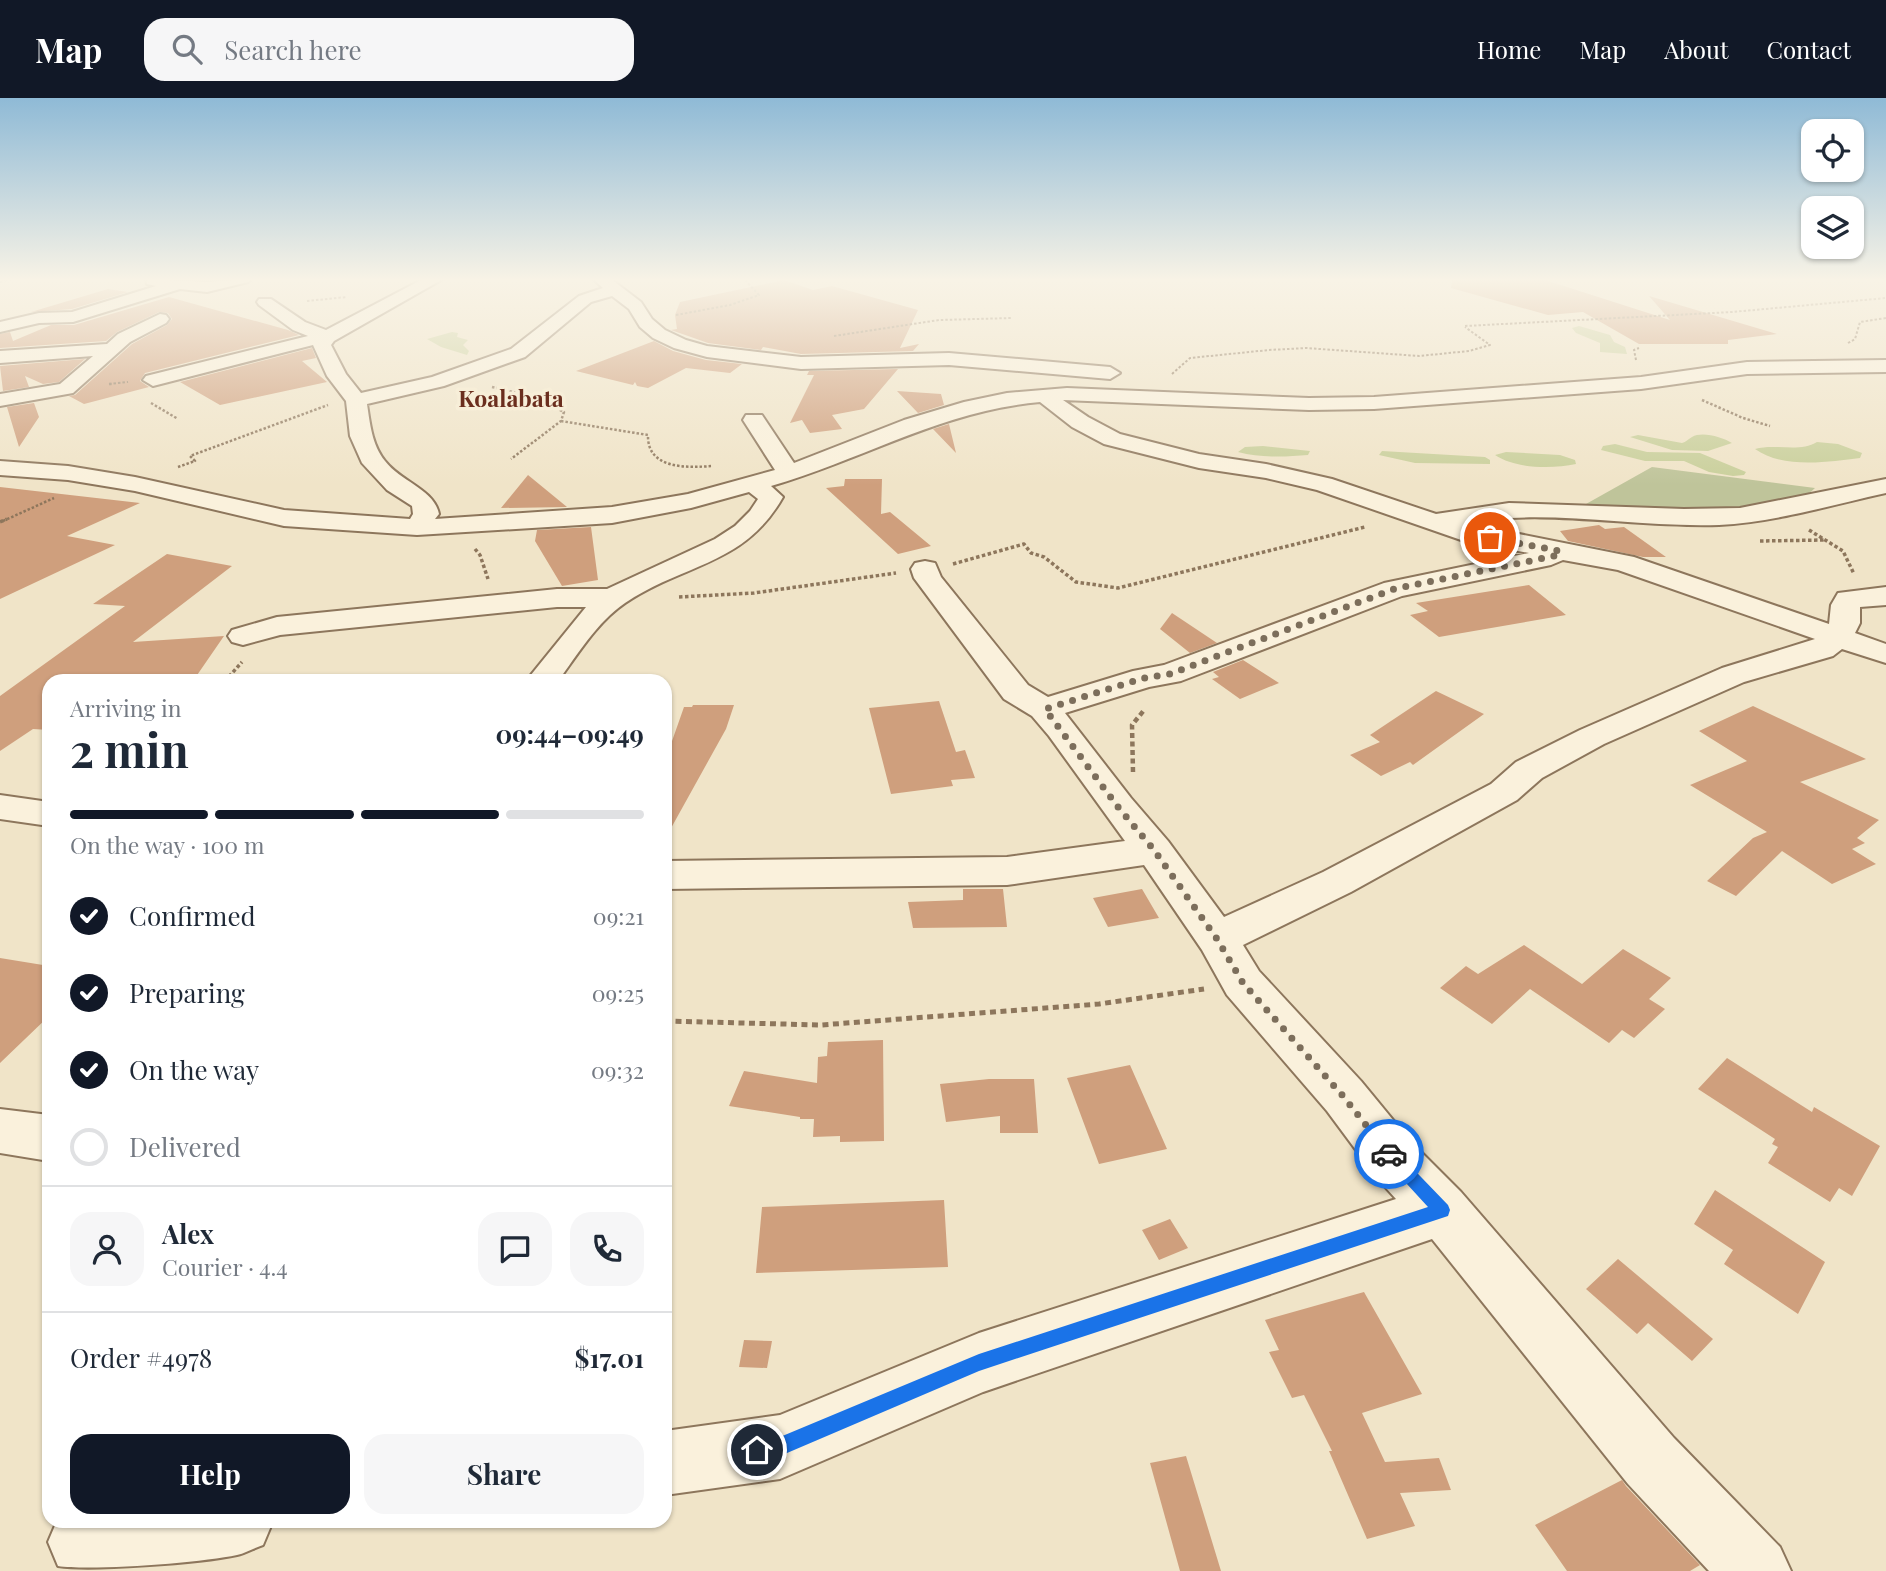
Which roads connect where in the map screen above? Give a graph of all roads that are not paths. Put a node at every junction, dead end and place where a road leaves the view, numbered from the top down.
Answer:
1 (276, 348) edge
2 (323, 348) edge
3 (523, 348) edge
4 (702, 348) edge
5 (111, 349) joint
6 (0, 357) edge
7 (1886, 366) edge
8 (153, 380) dead end
9 (1044, 396) junction
10 (1175, 398) junction
11 (0, 400) edge
12 (356, 400) junction
13 (754, 420) dead end
14 (0, 468) edge
15 (784, 468) junction
16 (755, 485) junction
17 (1886, 486) edge
18 (1435, 521) junction
19 (417, 527) junction
20 (1560, 551) junction
21 (925, 569) road end
22 (1886, 596) edge
23 (612, 598) junction
24 (243, 636) dead end
25 (1839, 637) junction
26 (1886, 654) edge
27 (547, 674) edge
28 (1045, 709) junction
29 (0, 807) edge
30 (42, 813) edge
31 (1154, 850) junction
32 (672, 875) edge
33 (1217, 939) junction
34 (0, 1131) edge
35 (42, 1137) edge
36 (1442, 1210) junction
37 (672, 1462) edge
38 (193, 1528) edge
39 (82, 1545) edge
40 (1756, 1571) edge

1 - 8 street
2 - 12 street
3 - 12 street
4 - 10 street
5 - 6 street
5 - 11 street
7 - 10 street
9 - 10 street
9 - 15 street
9 - 18 street
12 - 19 street
13 - 15 street
14 - 19 street
15 - 16 street
16 - 19 street
16 - 23 street
17 - 18 street
18 - 20 street
20 - 25 street
20 - 28 street
21 - 28 street
22 - 25 street
23 - 24 street
23 - 27 street
25 - 26 street
25 - 33 street
28 - 31 street
29 - 30 street
31 - 32 street
31 - 33 street
33 - 36 street
34 - 35 street
36 - 37 street
36 - 40 street
38 - 39 street

